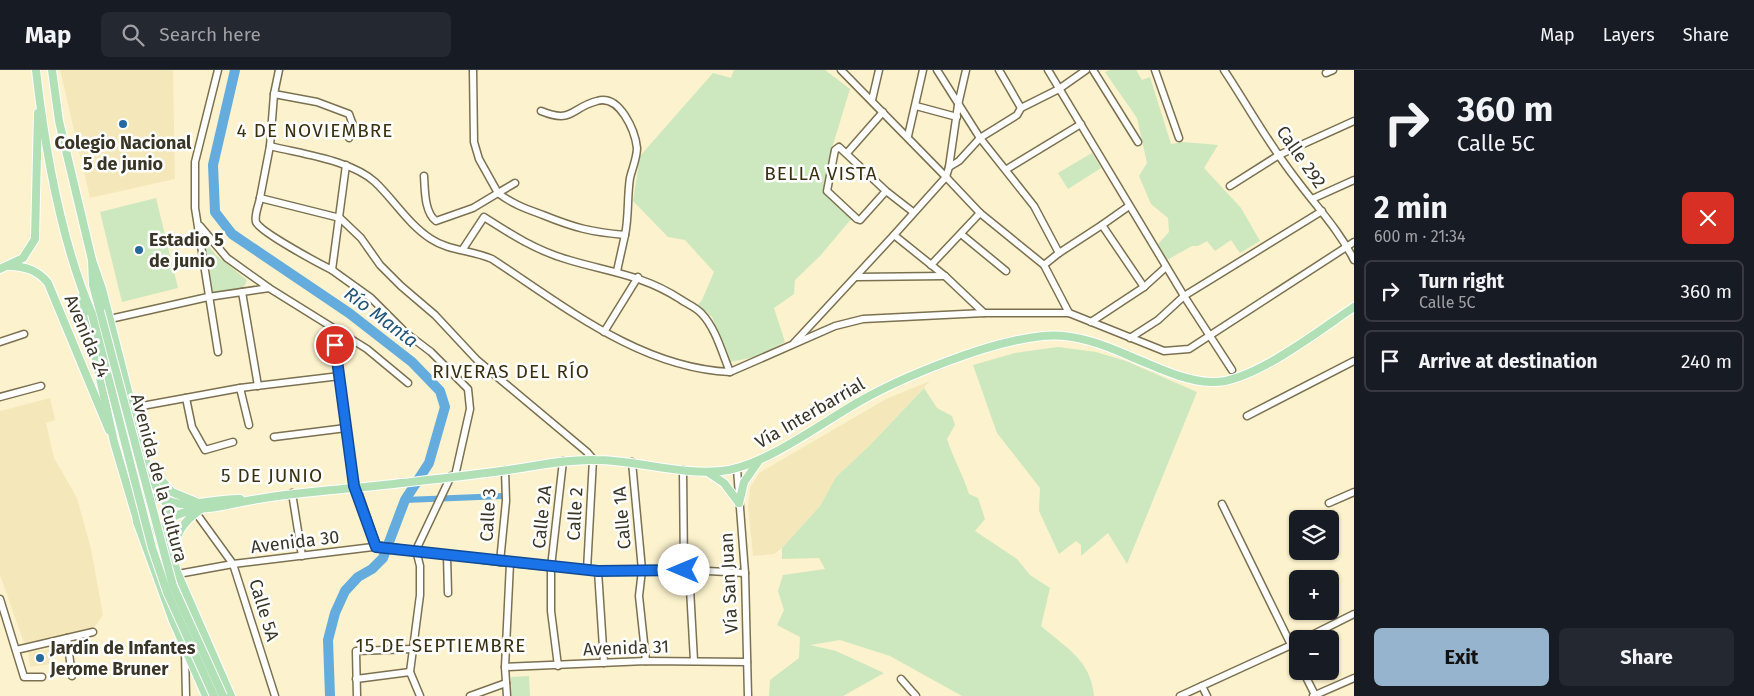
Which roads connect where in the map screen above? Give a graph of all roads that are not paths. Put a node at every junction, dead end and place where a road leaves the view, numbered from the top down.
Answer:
1 (36, 70) edge
2 (52, 70) edge
3 (218, 70) edge
4 (279, 70) edge
5 (473, 70) edge
6 (840, 70) edge
7 (879, 70) edge
8 (923, 70) edge
9 (937, 70) edge
10 (966, 70) edge
11 (998, 70) edge
12 (1048, 70) edge
13 (1086, 70) edge
14 (1093, 70) edge
15 (1155, 70) edge
16 (1224, 70) edge
17 (1059, 88) junction
18 (274, 94) junction
19 (872, 100) junction
20 (958, 105) junction
21 (40, 106) junction
22 (916, 106) junction
23 (1021, 108) junction
24 (541, 111) dead end
25 (883, 112) junction
26 (957, 117) junction
27 (1354, 121) edge
28 (1081, 124) junction
29 (908, 136) junction
30 (348, 138) dead end
31 (980, 138) junction
32 (1179, 138) dead end
33 (1138, 142) dead end
34 (270, 146) junction
35 (847, 153) junction
36 (1279, 155) junction
37 (346, 166) junction
38 (949, 166) junction
39 (1007, 170) junction
40 (424, 176) dead end
41 (946, 177) junction
42 (1354, 180) edge
43 (515, 183) dead end
44 (1230, 186) dead end
45 (886, 191) junction
46 (498, 193) junction
47 (260, 198) junction
48 (1312, 199) junction
49 (1129, 206) junction
50 (473, 208) junction
51 (1322, 211) junction
52 (913, 212) junction
53 (980, 213) junction
54 (484, 217) junction
55 (340, 218) junction
56 (199, 225) junction
57 (1102, 225) junction
58 (961, 234) junction
59 (626, 235) junction
60 (894, 235) junction
61 (1354, 242) edge
62 (1347, 245) junction
63 (463, 249) junction
64 (1058, 253) junction
65 (92, 260) junction
66 (1354, 260) edge
67 (931, 265) junction
68 (1044, 265) junction
69 (10, 266) junction
70 (1166, 267) junction
71 (0, 269) edge
72 (332, 270) junction
73 (618, 271) junction
74 (1006, 271) dead end
75 (945, 276) junction
76 (638, 277) junction
77 (857, 277) junction
78 (81, 287) junction
79 (1144, 287) junction
80 (269, 288) junction
81 (242, 292) junction
82 (208, 296) junction
83 (1184, 296) junction
84 (1354, 306) edge
85 (96, 312) junction
86 (984, 312) junction
87 (1069, 314) junction
88 (110, 319) junction
89 (1091, 322) junction
90 (332, 329) junction
91 (604, 332) junction
92 (24, 334) dead end
93 (1130, 338) junction
94 (1210, 338) junction
95 (0, 342) edge
96 (792, 344) junction
97 (218, 352) dead end
98 (1354, 360) edge
99 (1232, 370) dead end
100 (730, 372) junction
101 (340, 376) junction
102 (408, 382) dead end
103 (40, 386) dead end
104 (258, 386) junction
105 (240, 388) junction
106 (0, 398) edge
107 (186, 398) junction
108 (131, 408) junction
109 (1247, 416) dead end
110 (249, 425) dead end
111 (346, 428) junction
112 (274, 438) dead end
113 (114, 442) junction
114 (233, 442) dead end
115 (762, 458) junction
116 (593, 460) junction
117 (146, 461) junction
118 (563, 461) junction
119 (632, 462) junction
120 (737, 469) junction
121 (505, 470) junction
122 (683, 470) junction
123 (707, 472) junction
124 (450, 477) junction
125 (354, 486) junction
126 (1354, 492) edge
127 (292, 493) junction
128 (164, 502) junction
129 (739, 503) junction
130 (1329, 503) dead end
131 (1222, 504) dead end
132 (199, 508) junction
133 (136, 516) junction
134 (167, 521) junction
135 (379, 547) junction
136 (413, 550) junction
137 (302, 556) junction
138 (447, 556) junction
139 (500, 562) junction
140 (510, 563) junction
141 (233, 564) junction
142 (551, 567) junction
143 (587, 570) junction
144 (642, 570) junction
145 (687, 570) junction
146 (598, 571) junction
147 (178, 573) junction
148 (746, 573) junction
149 (448, 593) dead end
150 (0, 599) edge
151 (1354, 614) edge
152 (1322, 630) edge
153 (93, 632) dead end
154 (1289, 634) edge
155 (67, 638) junction
156 (1289, 646) edge
157 (16, 650) junction
158 (412, 650) junction
159 (185, 652) junction
160 (694, 661) junction
161 (646, 662) junction
162 (747, 662) junction
163 (604, 663) junction
164 (558, 666) junction
165 (505, 667) junction
166 (410, 672) junction
167 (72, 676) dead end
168 (42, 677) dead end
169 (356, 678) junction
170 (1354, 678) edge
171 (901, 679) dead end
172 (1307, 680) edge
173 (506, 683) junction
174 (1202, 686) junction
175 (186, 696) edge
176 (206, 696) edge
177 (214, 696) edge
178 (223, 696) edge
179 (231, 696) edge
180 (275, 696) edge
181 (357, 696) edge
182 (420, 696) edge
183 (470, 696) edge
184 (507, 696) edge
185 (748, 696) edge
186 (916, 696) edge
187 (1180, 696) edge
188 (1207, 696) edge
189 (1314, 696) edge

1 - 21 main road, Avenida de la Cultura
2 - 65 main road, Avenida de la Cultura
3 - 56 street
4 - 18 street
5 - 46 street
6 - 19 street
7 - 19 street
8 - 22 street
9 - 20 street
10 - 20 street
11 - 23 street
12 - 17 street
13 - 17 street
14 - 33 street
15 - 32 street
16 - 36 street, Calle 292
17 - 23 street
17 - 28 street
18 - 30 street
18 - 34 street
19 - 25 street
20 - 26 street
20 - 31 street
21 - 69 main road, Avenida 24
21 - 78 main road, Avenida de la Cultura
22 - 26 street
22 - 29 street
23 - 31 street
24 - 59 street
25 - 29 street
25 - 35 street
26 - 38 street
27 - 36 street
28 - 39 street
28 - 49 street
29 - 41 street
31 - 38 street
31 - 39 street
34 - 37 street
34 - 47 street
35 - 45 street
35 - 45 street
36 - 44 street
36 - 48 street, Calle 292
37 - 55 street
37 - 63 street
38 - 41 street
39 - 64 street
40 - 50 street
41 - 52 street
41 - 53 street
42 - 48 street
43 - 46 street
45 - 52 street
46 - 50 street
46 - 59 street
47 - 55 street
47 - 72 street
48 - 51 street, Calle 292
49 - 57 street
49 - 70 street
50 - 54 street
51 - 62 street, Calle 292
51 - 83 street
52 - 60 street
53 - 58 street
53 - 68 street
54 - 63 street
54 - 73 street
55 - 72 street
55 - 116 street
56 - 80 street
56 - 82 street
57 - 64 street
57 - 79 street
58 - 67 street
58 - 74 street
59 - 73 street
60 - 67 street
60 - 77 street
61 - 62 street
62 - 66 street, Calle 292
62 - 94 street
63 - 91 street
64 - 68 street
65 - 85 main road, Avenida de la Cultura
65 - 88 main road, Avenida de la Cultura
67 - 75 street
68 - 87 street
69 - 71 main road, Avenida 24
69 - 113 main road, Avenida 24
70 - 79 street
70 - 83 street
72 - 124 street
73 - 76 street
75 - 77 street
75 - 86 street
76 - 91 street
76 - 100 street
77 - 96 street
78 - 85 main road, Avenida de la Cultura
78 - 113 main road, Avenida de la Cultura
79 - 89 street
80 - 81 street
80 - 90 street
81 - 82 street
81 - 104 street
82 - 88 street
82 - 97 street
83 - 93 street
83 - 94 street
84 - 115 main road, Vía Interbarrial
85 - 177 main road, Avenida de la Cultura, bridge
85 - 178 main road, Avenida de la Cultura, bridge
86 - 87 street
86 - 96 street
87 - 89 street
88 - 108 main road, Avenida de la Cultura
89 - 93 street
90 - 101 street
90 - 102 street
91 - 100 street
92 - 95 street
93 - 94 street
94 - 99 street
96 - 100 street
98 - 109 street
101 - 104 street
101 - 111 street
103 - 106 street
104 - 105 street
105 - 107 street
105 - 110 street
107 - 108 street
107 - 114 street
108 - 117 main road, Avenida de la Cultura
111 - 112 street
111 - 125 street
113 - 133 main road, Avenida de la Cultura
115 - 120 main road, Vía Interbarrial
115 - 129 main road
116 - 118 main road, Vía Interbarrial
116 - 119 main road, Vía Interbarrial
116 - 143 street, Calle 2
117 - 128 main road, Avenida de la Cultura
117 - 132 main road
118 - 121 main road, Vía Interbarrial
118 - 142 street, Calle 2A
119 - 122 main road, Vía Interbarrial
119 - 144 street, Calle 1A
120 - 123 main road, Vía Interbarrial
120 - 129 street, Vía San Juan
121 - 124 main road, Vía Interbarrial
121 - 139 street, Calle 3
122 - 123 main road, Vía Interbarrial
122 - 145 street
123 - 129 main road
124 - 125 main road, Vía Interbarrial
124 - 136 street
125 - 127 main road, Vía Interbarrial
125 - 135 street
126 - 130 street
127 - 132 main road, Vía Interbarrial
127 - 137 street
128 - 132 main road, Vía Interbarrial
128 - 133 main road
128 - 134 main road
129 - 148 street, Vía San Juan
131 - 154 street
132 - 134 main road, Vía Interbarrial
132 - 141 street, Calle 5A
132 - 147 main road
133 - 134 main road
133 - 159 main road, Avenida de la Cultura
134 - 147 main road, Avenida de la Cultura
135 - 136 street, Avenida 30
135 - 137 street, Avenida 30
136 - 138 street, Avenida 30
136 - 158 street
137 - 141 street, Avenida 30
138 - 139 street, Avenida 30
138 - 149 street
139 - 140 street, Avenida 30
140 - 142 street, Avenida 30
140 - 165 street, Calle 3
141 - 147 street, Avenida 30
141 - 180 street, Calle 5A
142 - 143 street, Avenida 30
142 - 164 street, Calle 2A
143 - 146 street, Avenida 30
144 - 145 street, Avenida 30
144 - 146 street, Avenida 30
144 - 161 street, Calle 1A
145 - 148 street, Avenida 30
145 - 160 street
146 - 163 street
147 - 179 main road, Avenida de la Cultura
148 - 162 street, Vía San Juan
150 - 157 street
151 - 152 street
153 - 155 street
155 - 157 street
155 - 167 street
156 - 174 street
157 - 168 street
158 - 166 street
158 - 169 street
159 - 175 street
159 - 176 main road, Avenida de la Cultura
160 - 161 street, Avenida 31
160 - 162 street, Avenida 31
161 - 163 street, Avenida 31
162 - 185 street, Vía San Juan
163 - 164 street, Avenida 31
164 - 165 street, Avenida 31
165 - 173 street, Calle 3
166 - 169 street
166 - 182 street
169 - 181 street
170 - 189 street
171 - 186 street
172 - 189 street
173 - 183 street
173 - 184 street, Calle 3
174 - 187 street
174 - 188 street

